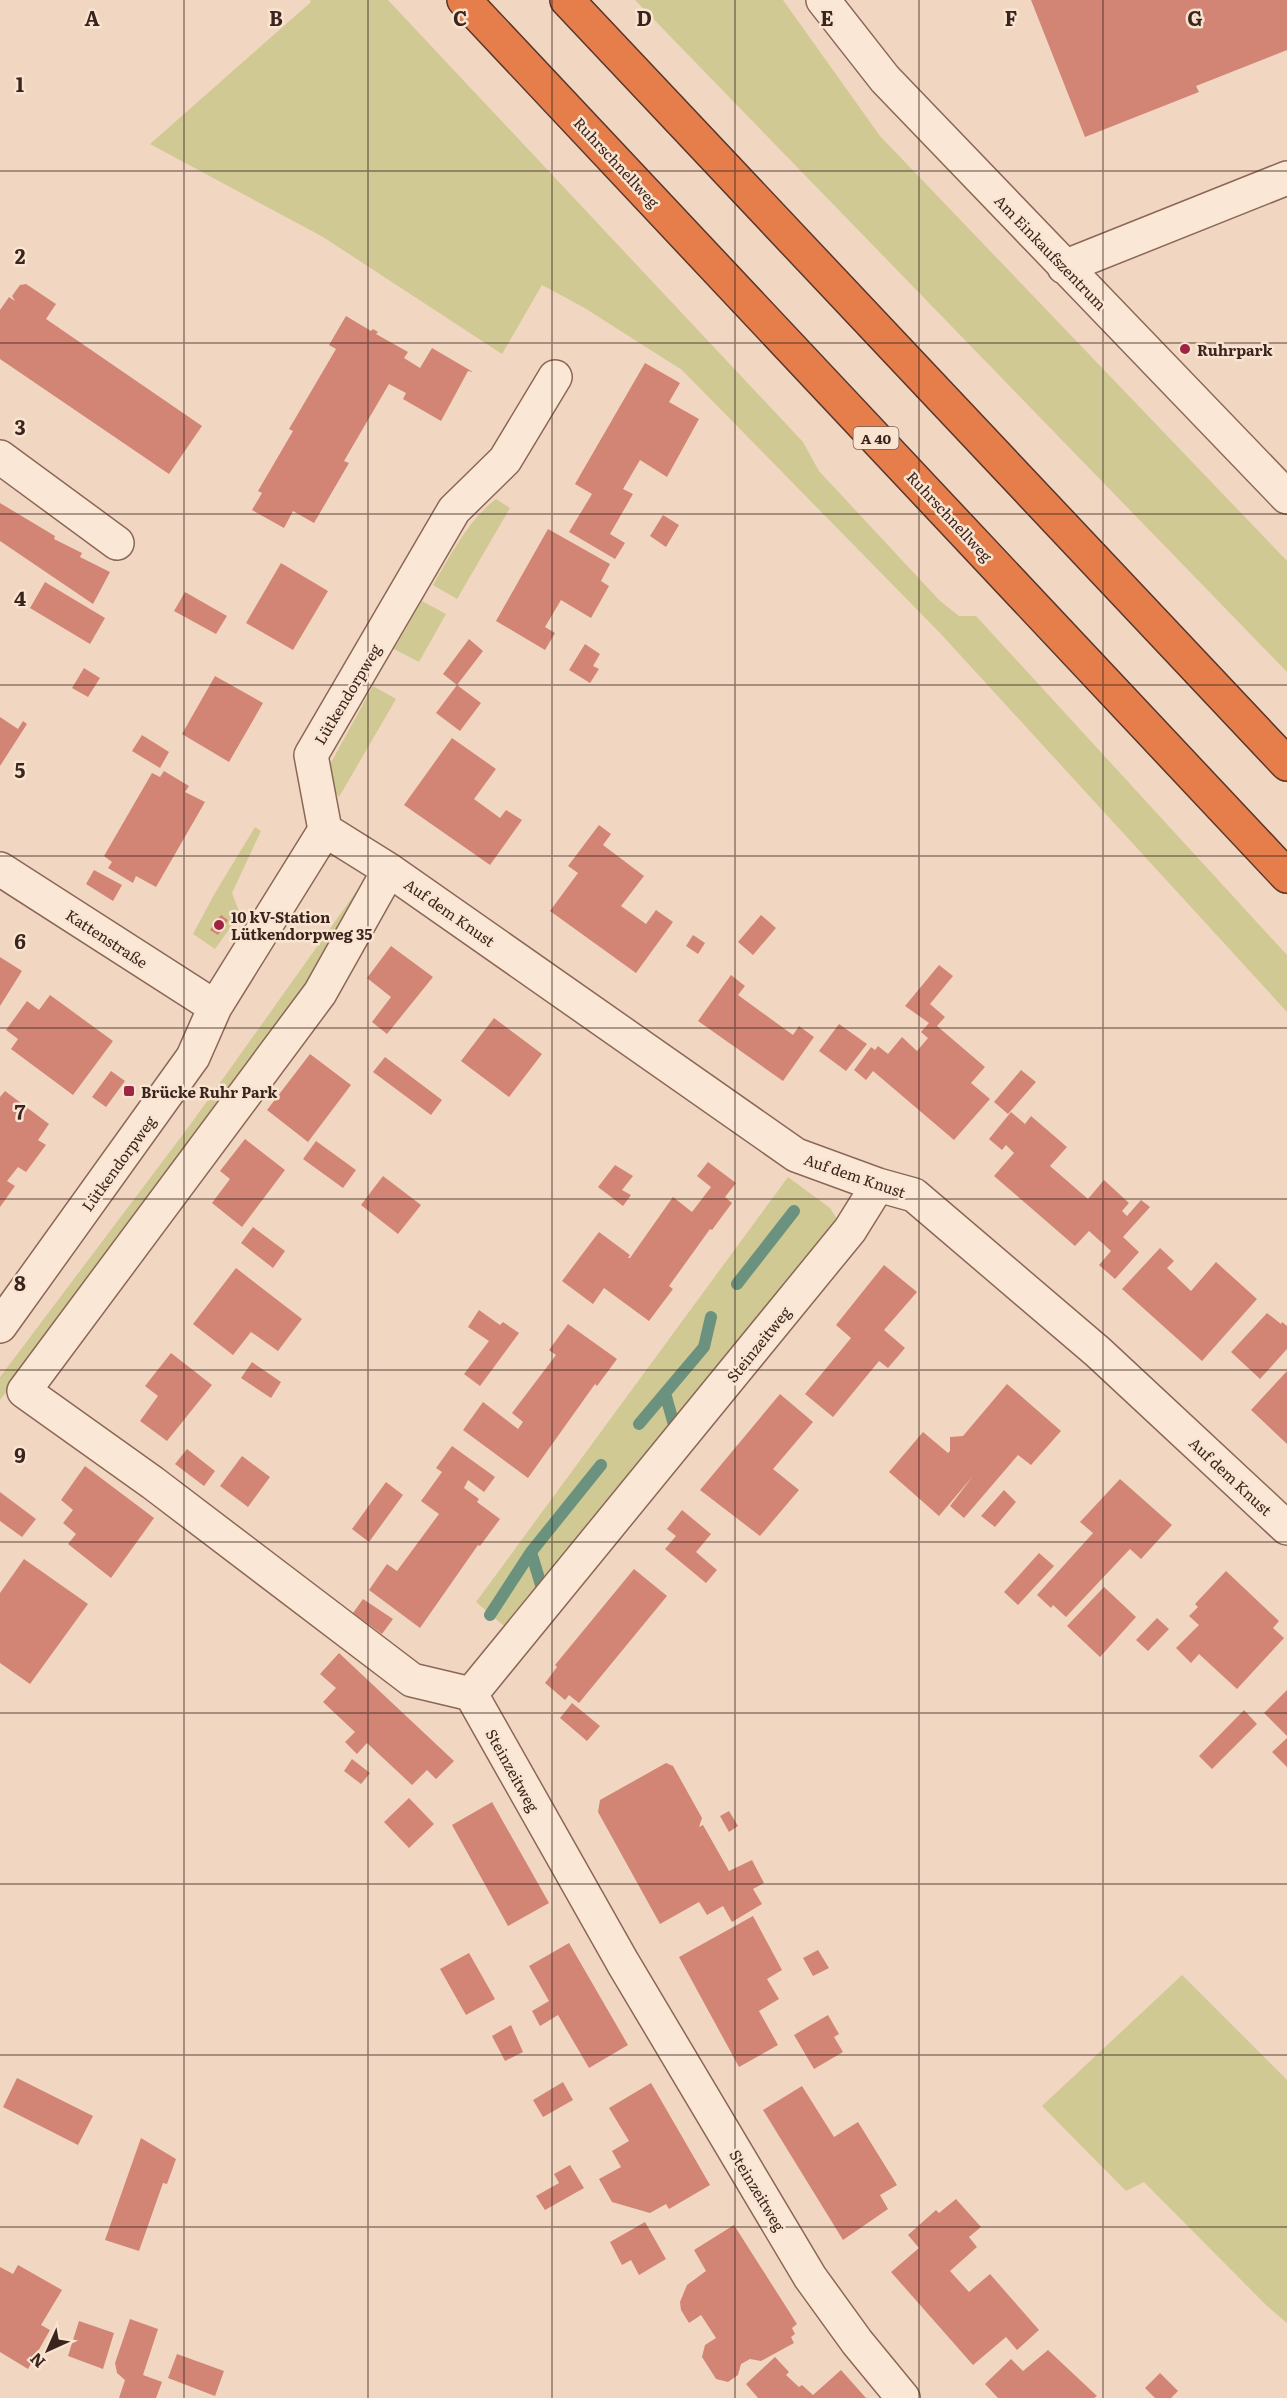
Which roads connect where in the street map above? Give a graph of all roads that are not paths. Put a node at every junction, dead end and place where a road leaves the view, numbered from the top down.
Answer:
1 (464, 0) edge
2 (567, 0) edge
3 (823, 0) edge
4 (1287, 178) edge
5 (1064, 267) junction
6 (555, 377) dead end
7 (0, 458) edge
8 (1287, 497) edge
9 (117, 543) dead end
10 (1287, 764) edge
11 (326, 830) junction
12 (0, 869) edge
13 (389, 870) junction
14 (1287, 876) edge
15 (215, 1007) junction
16 (878, 1185) junction
17 (0, 1326) edge
18 (1287, 1528) edge
19 (471, 1694) junction
20 (903, 2398) edge

1 - 14 highway, Ruhrschnellweg / A 40
2 - 10 highway
3 - 5 street, Am Einkaufszentrum
4 - 5 street
5 - 8 street, Am Einkaufszentrum
6 - 11 street, Lütkendorpweg
7 - 9 street
11 - 13 street, Auf dem Knust
11 - 15 street, Lütkendorpweg
12 - 15 street, Kattenstraße
13 - 16 street, Auf dem Knust
13 - 19 street
15 - 17 street, Lütkendorpweg
16 - 18 street, Auf dem Knust
16 - 19 street, Steinzeitweg
19 - 20 street, Steinzeitweg

